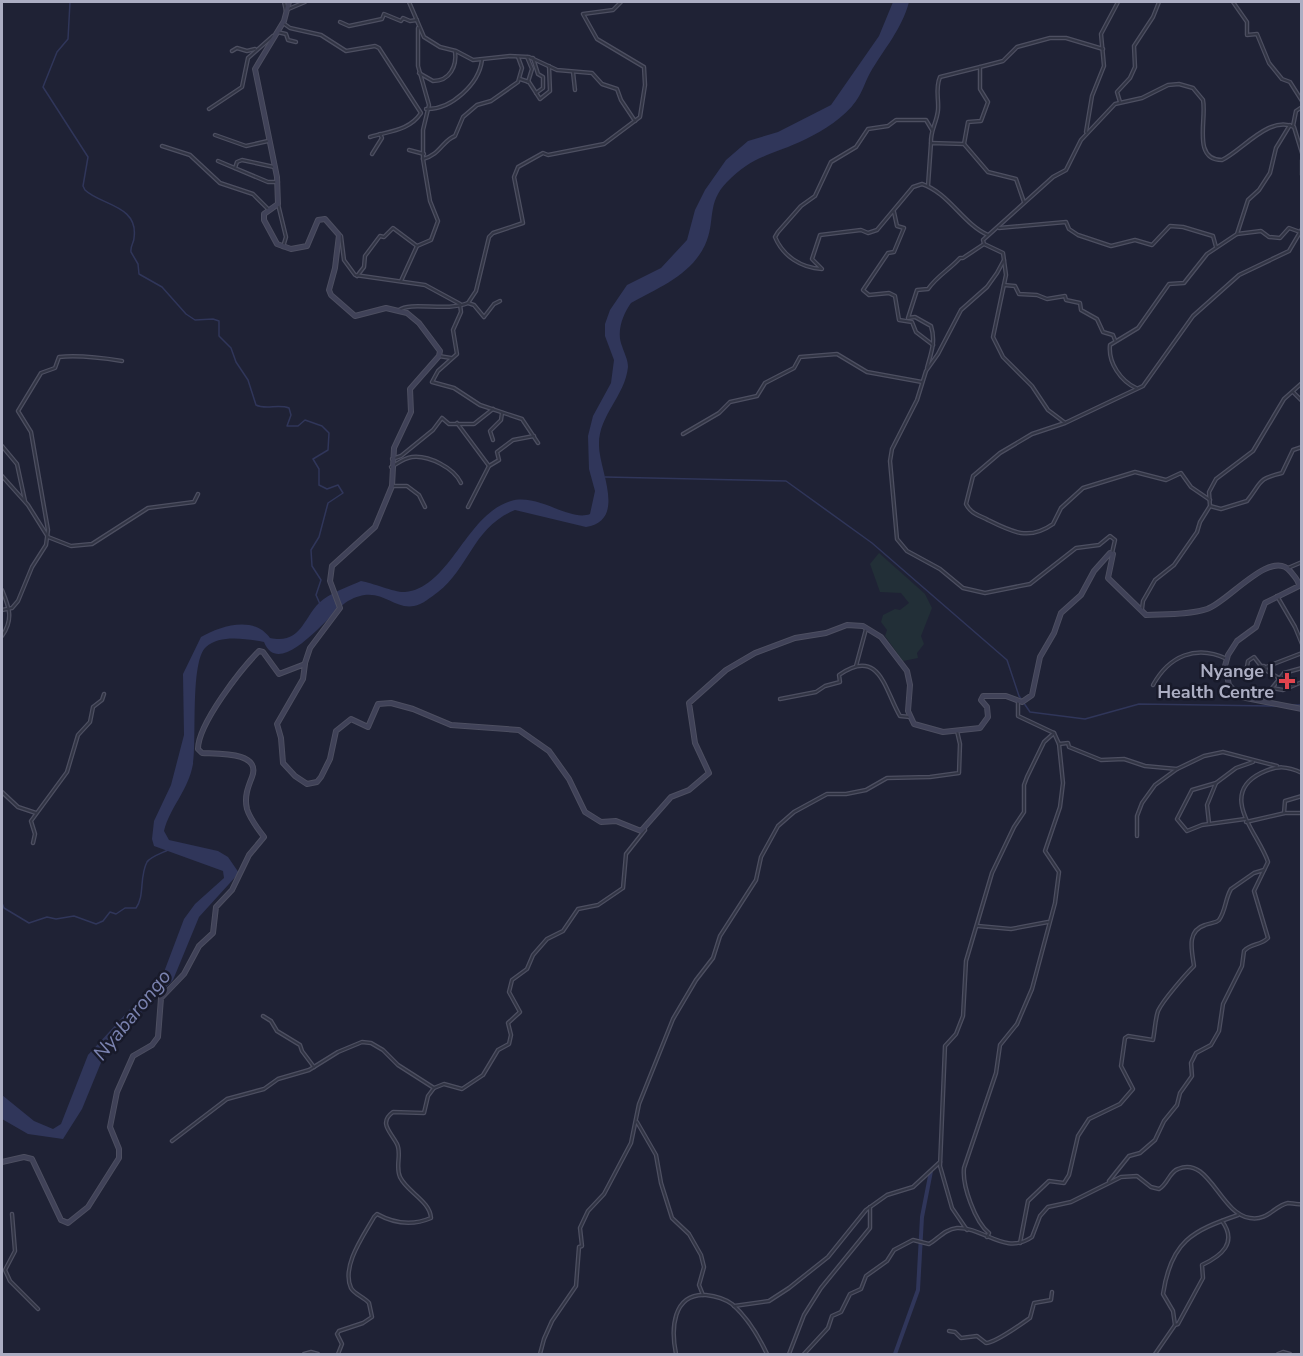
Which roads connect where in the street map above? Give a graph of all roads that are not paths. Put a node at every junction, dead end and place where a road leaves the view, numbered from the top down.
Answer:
1 (284, 2) edge
2 (289, 2) edge
3 (305, 2) edge
4 (409, 2) edge
5 (621, 2) edge
6 (1118, 2) edge
7 (1159, 2) edge
8 (1233, 2) edge
9 (286, 11) junction
10 (417, 20) junction
11 (340, 22) dead end
12 (283, 23) junction
13 (418, 25) junction
14 (277, 32) junction
15 (273, 36) junction
16 (296, 42) dead end
17 (255, 49) junction
18 (1103, 49) junction
19 (232, 51) dead end
20 (455, 51) junction
21 (518, 57) junction
22 (527, 57) junction
23 (533, 58) junction
24 (482, 60) junction
25 (549, 66) junction
26 (980, 67) junction
27 (573, 72) junction
28 (420, 73) junction
29 (519, 79) junction
30 (528, 82) junction
31 (575, 90) dead end
32 (536, 93) junction
33 (1302, 101) edge
34 (1120, 102) junction
35 (1302, 107) edge
36 (209, 109) dead end
37 (426, 109) junction
38 (635, 121) junction
39 (1292, 125) junction
40 (932, 130) junction
41 (380, 134) junction
42 (215, 135) dead end
43 (1085, 135) junction
44 (370, 137) dead end
45 (268, 141) junction
46 (931, 143) junction
47 (964, 144) junction
48 (162, 146) dead end
49 (409, 150) dead end
50 (1302, 153) edge
51 (372, 154) dead end
52 (424, 154) junction
53 (423, 159) junction
54 (1302, 160) edge
55 (219, 161) dead end
56 (275, 166) junction
57 (235, 168) junction
58 (1302, 175) edge
59 (278, 182) junction
60 (927, 186) junction
61 (1024, 202) junction
62 (278, 204) junction
63 (270, 211) junction
64 (894, 213) junction
65 (998, 228) junction
66 (1301, 230) edge
67 (1237, 234) junction
68 (339, 235) junction
69 (988, 235) junction
70 (984, 244) junction
71 (417, 246) junction
72 (1216, 247) junction
73 (283, 248) junction
74 (1004, 260) junction
75 (357, 276) junction
76 (401, 281) junction
77 (1003, 285) junction
78 (500, 301) dead end
79 (468, 303) junction
80 (461, 305) junction
81 (399, 310) junction
82 (1115, 340) junction
83 (933, 345) junction
84 (439, 356) junction
85 (451, 358) junction
86 (122, 362) dead end
87 (927, 369) junction
88 (922, 382) junction
89 (1302, 383) edge
90 (1137, 389) junction
91 (1293, 392) junction
92 (1302, 401) edge
93 (493, 409) junction
94 (502, 413) junction
95 (457, 423) junction
96 (1065, 423) junction
97 (683, 434) dead end
98 (534, 436) junction
99 (493, 440) dead end
100 (538, 443) dead end
101 (2, 446) edge
102 (1302, 447) edge
103 (392, 459) junction
104 (489, 466) junction
105 (391, 467) junction
106 (2, 476) edge
107 (461, 483) dead end
108 (392, 486) junction
109 (198, 494) dead end
110 (1210, 500) junction
111 (25, 501) junction
112 (425, 507) dead end
113 (468, 507) dead end
114 (1210, 507) junction
115 (46, 534) junction
116 (1112, 553) junction
117 (1302, 562) edge
118 (1288, 568) junction
119 (2, 590) edge
120 (1276, 596) junction
121 (10, 609) junction
122 (2, 610) edge
123 (1144, 615) junction
124 (866, 627) junction
125 (2, 636) edge
126 (1302, 644) edge
127 (1302, 653) edge
128 (1227, 658) junction
129 (304, 663) junction
130 (856, 666) junction
131 (1261, 666) junction
132 (1265, 667) junction
133 (1302, 668) edge
134 (1226, 671) junction
135 (1246, 673) junction
136 (1279, 678) junction
137 (1302, 682) edge
138 (1153, 685) dead end
139 (1272, 688) junction
140 (104, 694) dead end
141 (780, 699) dead end
142 (1256, 700) junction
143 (1018, 701) junction
144 (1302, 709) edge
145 (910, 717) junction
146 (957, 731) junction
147 (1054, 733) junction
148 (1059, 744) junction
149 (1256, 762) junction
150 (1280, 766) junction
151 (1177, 769) junction
152 (1302, 773) edge
153 (1215, 783) junction
154 (2, 792) edge
155 (1302, 796) edge
156 (37, 813) junction
157 (1284, 813) junction
158 (1302, 813) edge
159 (1246, 820) junction
160 (1210, 824) junction
161 (645, 830) junction
162 (1137, 836) dead end
163 (33, 843) dead end
164 (1264, 870) junction
165 (1048, 922) junction
166 (978, 926) junction
167 (263, 1016) dead end
168 (314, 1067) junction
169 (434, 1088) junction
170 (637, 1122) junction
171 (172, 1141) dead end
172 (2, 1162) edge
173 (940, 1162) junction
174 (1109, 1183) junction
175 (1302, 1204) edge
176 (870, 1207) junction
177 (12, 1214) dead end
178 (1240, 1215) junction
179 (1222, 1221) junction
180 (962, 1223) junction
181 (959, 1228) junction
182 (967, 1230) junction
183 (987, 1237) junction
184 (1020, 1243) junction
185 (1052, 1292) dead end
186 (703, 1295) junction
187 (734, 1306) junction
188 (38, 1309) dead end
189 (1175, 1325) junction
190 (949, 1332) dead end
191 (304, 1354) edge
192 (318, 1354) edge
193 (338, 1354) edge
194 (540, 1354) edge
195 (676, 1354) edge
196 (767, 1354) edge
197 (789, 1354) edge
198 (804, 1354) edge
199 (1155, 1354) edge
200 (1278, 1354) edge
201 (1290, 1354) edge

1 - 9 street
2 - 9 main road
3 - 9 street
4 - 10 street
5 - 38 street
6 - 18 street
7 - 34 street
8 - 33 street
9 - 12 main road
10 - 11 street
10 - 13 street
12 - 14 main road
12 - 41 street
13 - 20 street
13 - 28 street
14 - 15 main road
14 - 16 street
15 - 17 street
15 - 45 main road
17 - 19 street
17 - 36 street
18 - 26 street
18 - 43 street
20 - 24 street
20 - 28 street
21 - 22 street
21 - 24 street
21 - 29 street
22 - 23 street
22 - 30 street
23 - 25 street
23 - 32 street
24 - 37 street
25 - 27 street
25 - 32 street
26 - 40 street
26 - 47 street
27 - 31 street
27 - 38 street
28 - 37 street
29 - 30 street
29 - 53 street
30 - 32 street
34 - 39 street
34 - 43 street
35 - 39 street
37 - 52 street
38 - 79 street
39 - 50 street
39 - 67 street
40 - 46 street
40 - 64 street
41 - 44 street
41 - 51 street
42 - 45 street
43 - 61 street
45 - 56 main road
46 - 47 street
46 - 60 street
47 - 61 street
48 - 63 street
49 - 52 street
52 - 53 street
53 - 71 street
54 - 58 street
55 - 57 street
56 - 57 street
56 - 59 main road
57 - 59 street
59 - 62 main road
60 - 64 street
60 - 69 street
61 - 65 street
62 - 63 main road
62 - 73 street
63 - 73 main road
64 - 83 street
65 - 69 street
65 - 72 street
66 - 67 street
66 - 90 street
67 - 72 street
68 - 73 main road
68 - 75 street
68 - 81 main road
69 - 70 street
70 - 74 street
70 - 83 street
71 - 75 street
71 - 76 street
72 - 82 street
74 - 77 street
74 - 87 street
75 - 76 street
76 - 80 street
77 - 82 street
77 - 96 street
78 - 79 street
79 - 80 street
80 - 81 street
80 - 85 street
81 - 84 main road
82 - 90 street
83 - 87 street
84 - 85 street
84 - 103 main road
85 - 93 street
86 - 115 street
87 - 88 street
88 - 97 street
88 - 116 street
89 - 91 street
90 - 96 street
91 - 92 street
91 - 110 street
93 - 94 street
93 - 95 street
94 - 98 street
94 - 99 street
95 - 103 street
95 - 104 street
96 - 110 street
98 - 100 street
98 - 104 street
101 - 111 street
102 - 114 street
103 - 105 main road
104 - 113 street
105 - 107 street
105 - 108 main road
106 - 111 street
108 - 112 street
108 - 129 main road
109 - 115 street
110 - 114 street
111 - 115 street
114 - 123 street
115 - 121 street
116 - 123 main road
116 - 143 main road
117 - 118 street
118 - 120 main road
118 - 123 main road
119 - 121 street
120 - 126 street
120 - 128 main road
121 - 122 street
121 - 125 street
124 - 130 street
124 - 145 main road
124 - 161 main road
127 - 132 street
128 - 134 main road
128 - 138 street
129 - 161 main road
129 - 172 main road
130 - 141 street
130 - 145 street
131 - 132 street
131 - 135 street
131 - 135 street
132 - 136 street
133 - 136 street
134 - 135 street
134 - 142 main road
136 - 139 street
137 - 139 street
139 - 142 street
140 - 156 street
142 - 144 main road
143 - 146 main road
143 - 147 street
145 - 146 main road
146 - 170 street
147 - 148 street
147 - 166 street
148 - 151 street
148 - 165 street
149 - 150 street
149 - 151 street
149 - 153 street
150 - 152 street
150 - 159 street
151 - 162 street
153 - 160 street
153 - 160 street
154 - 156 street
155 - 157 street
156 - 163 street
157 - 158 street
157 - 159 street
159 - 160 street
159 - 164 street
161 - 169 street
164 - 174 street
164 - 184 street
165 - 166 street
165 - 183 street
166 - 173 street
167 - 168 street
168 - 169 street
168 - 171 street
169 - 193 street
170 - 186 street
170 - 194 street
173 - 176 street
173 - 180 street
174 - 178 street
174 - 184 street
175 - 178 street
176 - 187 street
176 - 197 street
177 - 188 street
178 - 179 street
179 - 189 street
179 - 189 street
180 - 181 street
180 - 182 street
181 - 182 street
181 - 198 street
182 - 183 street
183 - 184 street
185 - 190 street
186 - 187 street
186 - 195 street
187 - 196 street
189 - 199 street
191 - 192 street
200 - 201 street

